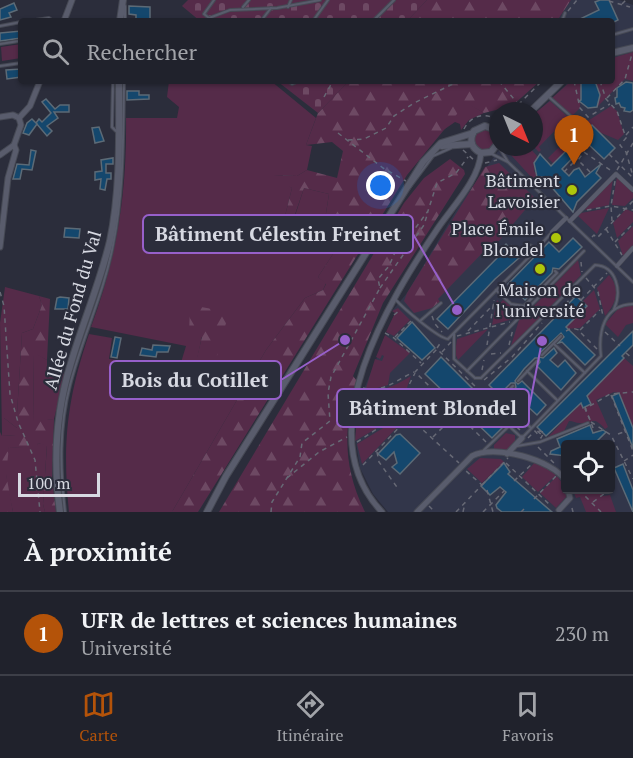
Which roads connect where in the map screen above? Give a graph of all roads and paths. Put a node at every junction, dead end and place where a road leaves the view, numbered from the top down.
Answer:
1 (72, 0) edge
2 (116, 0) edge
3 (123, 0) edge
4 (214, 0) edge
5 (249, 0) edge
6 (291, 0) edge
7 (320, 0) edge
8 (328, 0) edge
9 (394, 0) edge
10 (577, 0) edge
11 (626, 0) edge
12 (609, 1) edge
13 (621, 5) junction
14 (288, 7) junction
15 (630, 7) dead end
16 (121, 8) junction
17 (242, 8) junction
18 (271, 8) junction
19 (565, 14) joint
20 (65, 18) edge
21 (120, 18) edge
22 (125, 18) edge
23 (263, 18) edge
24 (315, 18) edge
25 (376, 18) edge
26 (563, 18) edge
27 (18, 23) edge
28 (0, 26) edge
29 (633, 29) edge
30 (615, 34) edge
31 (18, 41) edge
32 (0, 44) edge
33 (633, 48) edge
34 (615, 52) edge
35 (18, 63) edge
36 (0, 66) edge
37 (39, 84) edge
38 (113, 84) edge
39 (119, 84) edge
40 (124, 84) edge
41 (331, 84) edge
42 (453, 84) edge
43 (502, 84) edge
44 (539, 84) edge
45 (559, 84) edge
46 (575, 84) edge
47 (601, 84) edge
48 (547, 95) junction
49 (324, 97) dead end
50 (606, 99) junction
51 (516, 102) edge
52 (522, 102) edge
53 (540, 102) edge
54 (610, 104) junction
55 (116, 106) junction
56 (594, 107) dead end
57 (596, 112) junction
58 (0, 117) edge
59 (19, 118) junction
60 (574, 119) dead end
61 (633, 127) edge
62 (489, 128) edge
63 (338, 133) dead end
64 (473, 133) junction
65 (625, 135) junction
66 (348, 140) junction
67 (633, 143) edge
68 (14, 145) junction
69 (472, 146) junction
70 (433, 150) junction
71 (481, 153) junction
72 (489, 153) edge
73 (609, 154) dead end
74 (627, 154) junction
75 (0, 155) edge
76 (496, 156) edge
77 (504, 156) edge
78 (500, 158) junction
79 (578, 159) junction
80 (628, 159) junction
81 (508, 162) junction
82 (480, 163) junction
83 (633, 164) edge
84 (620, 165) junction
85 (564, 172) dead end
86 (590, 172) dead end
87 (616, 174) junction
88 (633, 177) edge
89 (410, 183) junction
90 (633, 190) edge
91 (404, 191) junction
92 (633, 201) edge
93 (610, 206) junction
94 (626, 208) junction
95 (633, 210) edge
96 (428, 211) junction
97 (584, 211) dead end
98 (568, 220) junction
99 (612, 222) junction
100 (633, 224) edge
101 (606, 229) junction
102 (552, 232) joint
103 (589, 240) junction
104 (615, 242) junction
105 (511, 245) dead end
106 (530, 245) dead end
107 (0, 247) edge
108 (633, 248) edge
109 (536, 250) junction
110 (584, 252) dead end
111 (578, 258) junction
112 (623, 258) junction
113 (518, 264) dead end
114 (617, 266) junction
115 (555, 271) dead end
116 (609, 271) junction
117 (584, 275) junction
118 (633, 282) edge
119 (500, 286) junction
120 (594, 287) junction
121 (380, 288) junction
122 (496, 290) junction
123 (506, 291) dead end
124 (0, 292) edge
125 (492, 298) dead end
126 (394, 299) junction
127 (441, 303) dead end
128 (495, 304) junction
129 (633, 304) edge
130 (531, 308) dead end
131 (614, 309) junction
132 (400, 310) dead end
133 (601, 310) junction
134 (550, 314) dead end
135 (394, 315) dead end
136 (432, 315) dead end
137 (548, 317) dead end
138 (521, 318) dead end
139 (606, 319) junction
140 (412, 320) dead end
141 (420, 321) junction
142 (513, 321) dead end
143 (514, 325) dead end
144 (490, 326) junction
145 (602, 328) junction
146 (566, 331) dead end
147 (579, 331) junction
148 (468, 332) junction
149 (385, 333) dead end
150 (454, 334) junction
151 (445, 335) dead end
152 (458, 336) dead end
153 (561, 336) dead end
154 (394, 338) junction
155 (452, 341) dead end
156 (441, 342) dead end
157 (554, 344) junction
158 (620, 346) dead end
159 (438, 349) junction
160 (486, 349) dead end
161 (508, 349) dead end
162 (441, 352) junction
163 (601, 352) junction
164 (626, 353) dead end
165 (542, 356) dead end
166 (513, 358) junction
167 (633, 359) edge
168 (537, 361) dead end
169 (423, 364) junction
170 (467, 371) junction
171 (527, 371) junction
172 (415, 372) junction
173 (585, 373) junction
174 (481, 375) dead end
175 (518, 381) dead end
176 (411, 383) junction
177 (513, 386) dead end
178 (359, 387) junction
179 (416, 387) dead end
180 (477, 388) junction
181 (633, 392) edge
182 (610, 394) junction
183 (405, 397) junction
184 (558, 400) junction
185 (411, 403) dead end
186 (585, 407) dead end
187 (400, 408) junction
188 (457, 413) junction
189 (409, 417) junction
190 (392, 419) junction
191 (590, 422) junction
192 (531, 428) junction
193 (625, 431) junction
194 (595, 433) dead end
195 (618, 434) dead end
196 (350, 436) junction
197 (523, 436) junction
198 (432, 438) junction
199 (535, 444) junction
200 (490, 445) junction
201 (351, 446) junction
202 (515, 446) junction
203 (377, 450) junction
204 (633, 451) edge
205 (483, 452) junction
206 (507, 454) junction
207 (633, 455) edge
208 (535, 461) dead end
209 (624, 461) junction
210 (505, 462) dead end
211 (460, 464) dead end
212 (556, 465) dead end
213 (356, 468) junction
214 (464, 468) dead end
215 (556, 476) dead end
216 (518, 477) junction
217 (561, 477) edge
218 (633, 479) edge
219 (286, 480) junction
220 (514, 481) dead end
221 (399, 490) dead end
222 (487, 490) dead end
223 (470, 491) dead end
224 (504, 491) dead end
225 (475, 492) junction
226 (568, 494) edge
227 (584, 494) edge
228 (603, 494) edge
229 (537, 495) junction
230 (534, 499) dead end
231 (460, 502) dead end
232 (426, 503) junction
233 (592, 503) junction
234 (464, 504) junction
235 (491, 504) junction
236 (551, 506) dead end
237 (572, 508) dead end
238 (524, 509) dead end
239 (559, 510) dead end
240 (207, 511) edge
241 (40, 512) edge
242 (60, 512) edge
243 (65, 512) edge
244 (271, 512) edge
245 (382, 512) edge
246 (417, 512) edge
247 (435, 512) edge
248 (456, 512) edge
249 (463, 512) edge
250 (483, 512) edge
251 (493, 512) edge
252 (521, 512) edge
253 (573, 512) edge
254 (601, 512) edge

1 - 20 street
2 - 16 street
3 - 16 street
3 - 22 lane
4 - 17 lane
5 - 17 lane
6 - 14 lane
7 - 14 lane
8 - 24 lane
9 - 25 lane
10 - 19 path
11 - 13 path
12 - 13 path
13 - 15 path
14 - 18 lane
16 - 21 street
17 - 18 lane
18 - 23 lane
19 - 26 lane
27 - 28 lane
29 - 30 lane
31 - 32 lane
33 - 34 street
33 - 50 path
35 - 36 lane
37 - 59 street
38 - 55 lane
39 - 55 street, Allée du Fond du Val
40 - 243 lane
41 - 49 path
42 - 66 path
43 - 51 path
44 - 52 path
45 - 48 street
46 - 57 path
47 - 50 path
48 - 53 street
48 - 60 lane
50 - 54 path
54 - 57 path
54 - 65 path
55 - 242 street, Allée du Fond du Val
56 - 57 path
58 - 59 street
59 - 68 street
61 - 65 path
62 - 64 street
63 - 66 path
64 - 69 street
64 - 70 street
65 - 74 path
66 - 89 path
67 - 74 path
68 - 75 street
68 - 107 street
69 - 70 street
69 - 71 street
69 - 91 lane
70 - 89 street
71 - 72 street
71 - 82 street
73 - 84 path
74 - 80 path
74 - 84 path
76 - 78 lane
77 - 81 lane
78 - 81 lane
78 - 82 path
79 - 85 path
79 - 86 path
79 - 87 path
80 - 83 path
80 - 88 path
81 - 98 lane
82 - 96 path
82 - 126 street
84 - 87 path
84 - 88 path
87 - 90 street
87 - 93 path
87 - 98 street
89 - 91 street
91 - 240 street
92 - 94 path
93 - 94 path
93 - 97 path
93 - 99 path
94 - 95 path
94 - 99 path
96 - 121 path
96 - 121 path
98 - 102 street
98 - 103 lane
99 - 101 path
100 - 104 path
101 - 103 path
101 - 104 path
102 - 109 lane
103 - 114 lane
104 - 112 path
105 - 113 path
106 - 109 lane
108 - 112 street
109 - 119 lane
110 - 111 lane
111 - 117 path
111 - 170 lane
112 - 114 street
114 - 118 lane
115 - 122 lane
116 - 117 lane
116 - 120 path
116 - 131 lane
117 - 120 path
117 - 170 lane
119 - 122 lane
119 - 123 lane
120 - 133 path
120 - 134 path
121 - 219 path
122 - 150 lane
124 - 241 path
125 - 128 path
126 - 141 lane
126 - 178 street
127 - 141 lane
128 - 144 path
128 - 148 path
129 - 131 lane
130 - 138 path
131 - 139 lane
132 - 135 path
133 - 139 path
133 - 147 path
136 - 151 path
137 - 166 path
139 - 145 lane
140 - 154 path
141 - 150 lane
142 - 144 path
143 - 161 path
144 - 148 path
144 - 160 path
145 - 158 path
145 - 163 lane
146 - 147 path
147 - 163 path
148 - 152 path
149 - 154 path
150 - 170 lane
153 - 157 lane
154 - 169 path
155 - 162 path
156 - 159 path
157 - 165 lane
157 - 173 lane
159 - 162 path
159 - 169 path
162 - 180 path
163 - 173 lane
164 - 167 path
166 - 174 path
166 - 180 path
168 - 171 lane
169 - 172 path
171 - 175 lane
171 - 184 lane
172 - 176 path
172 - 178 path
172 - 188 path
173 - 184 lane
176 - 179 path
176 - 183 path
177 - 192 lane
178 - 196 street
180 - 197 path
181 - 182 path
182 - 191 path
182 - 193 path
183 - 185 path
183 - 187 path
184 - 192 lane
186 - 194 path, bridge
187 - 189 path
187 - 190 path
188 - 198 path
188 - 200 path
189 - 190 path
189 - 198 path
189 - 203 path
190 - 201 path
191 - 199 lane
191 - 209 path
192 - 197 lane
193 - 195 path
193 - 204 path
196 - 201 street
196 - 219 path
197 - 199 path
197 - 200 lane
197 - 202 street
198 - 211 path
199 - 202 lane
199 - 212 path
200 - 205 lane
201 - 213 street
202 - 206 street
203 - 213 path
203 - 221 path
205 - 206 street
205 - 232 street
206 - 217 street
207 - 209 path
208 - 216 path
209 - 218 path
210 - 216 path
213 - 245 street
214 - 225 path
215 - 229 path
216 - 220 path
216 - 229 path
219 - 244 path
222 - 235 path
223 - 225 path
224 - 235 path
225 - 234 path
226 - 239 street
227 - 233 path
228 - 233 path
229 - 230 path
229 - 236 path
231 - 234 path
232 - 246 street
232 - 247 path
233 - 254 path
234 - 248 path
234 - 249 path
235 - 250 path
235 - 251 path
237 - 253 path
238 - 252 path

